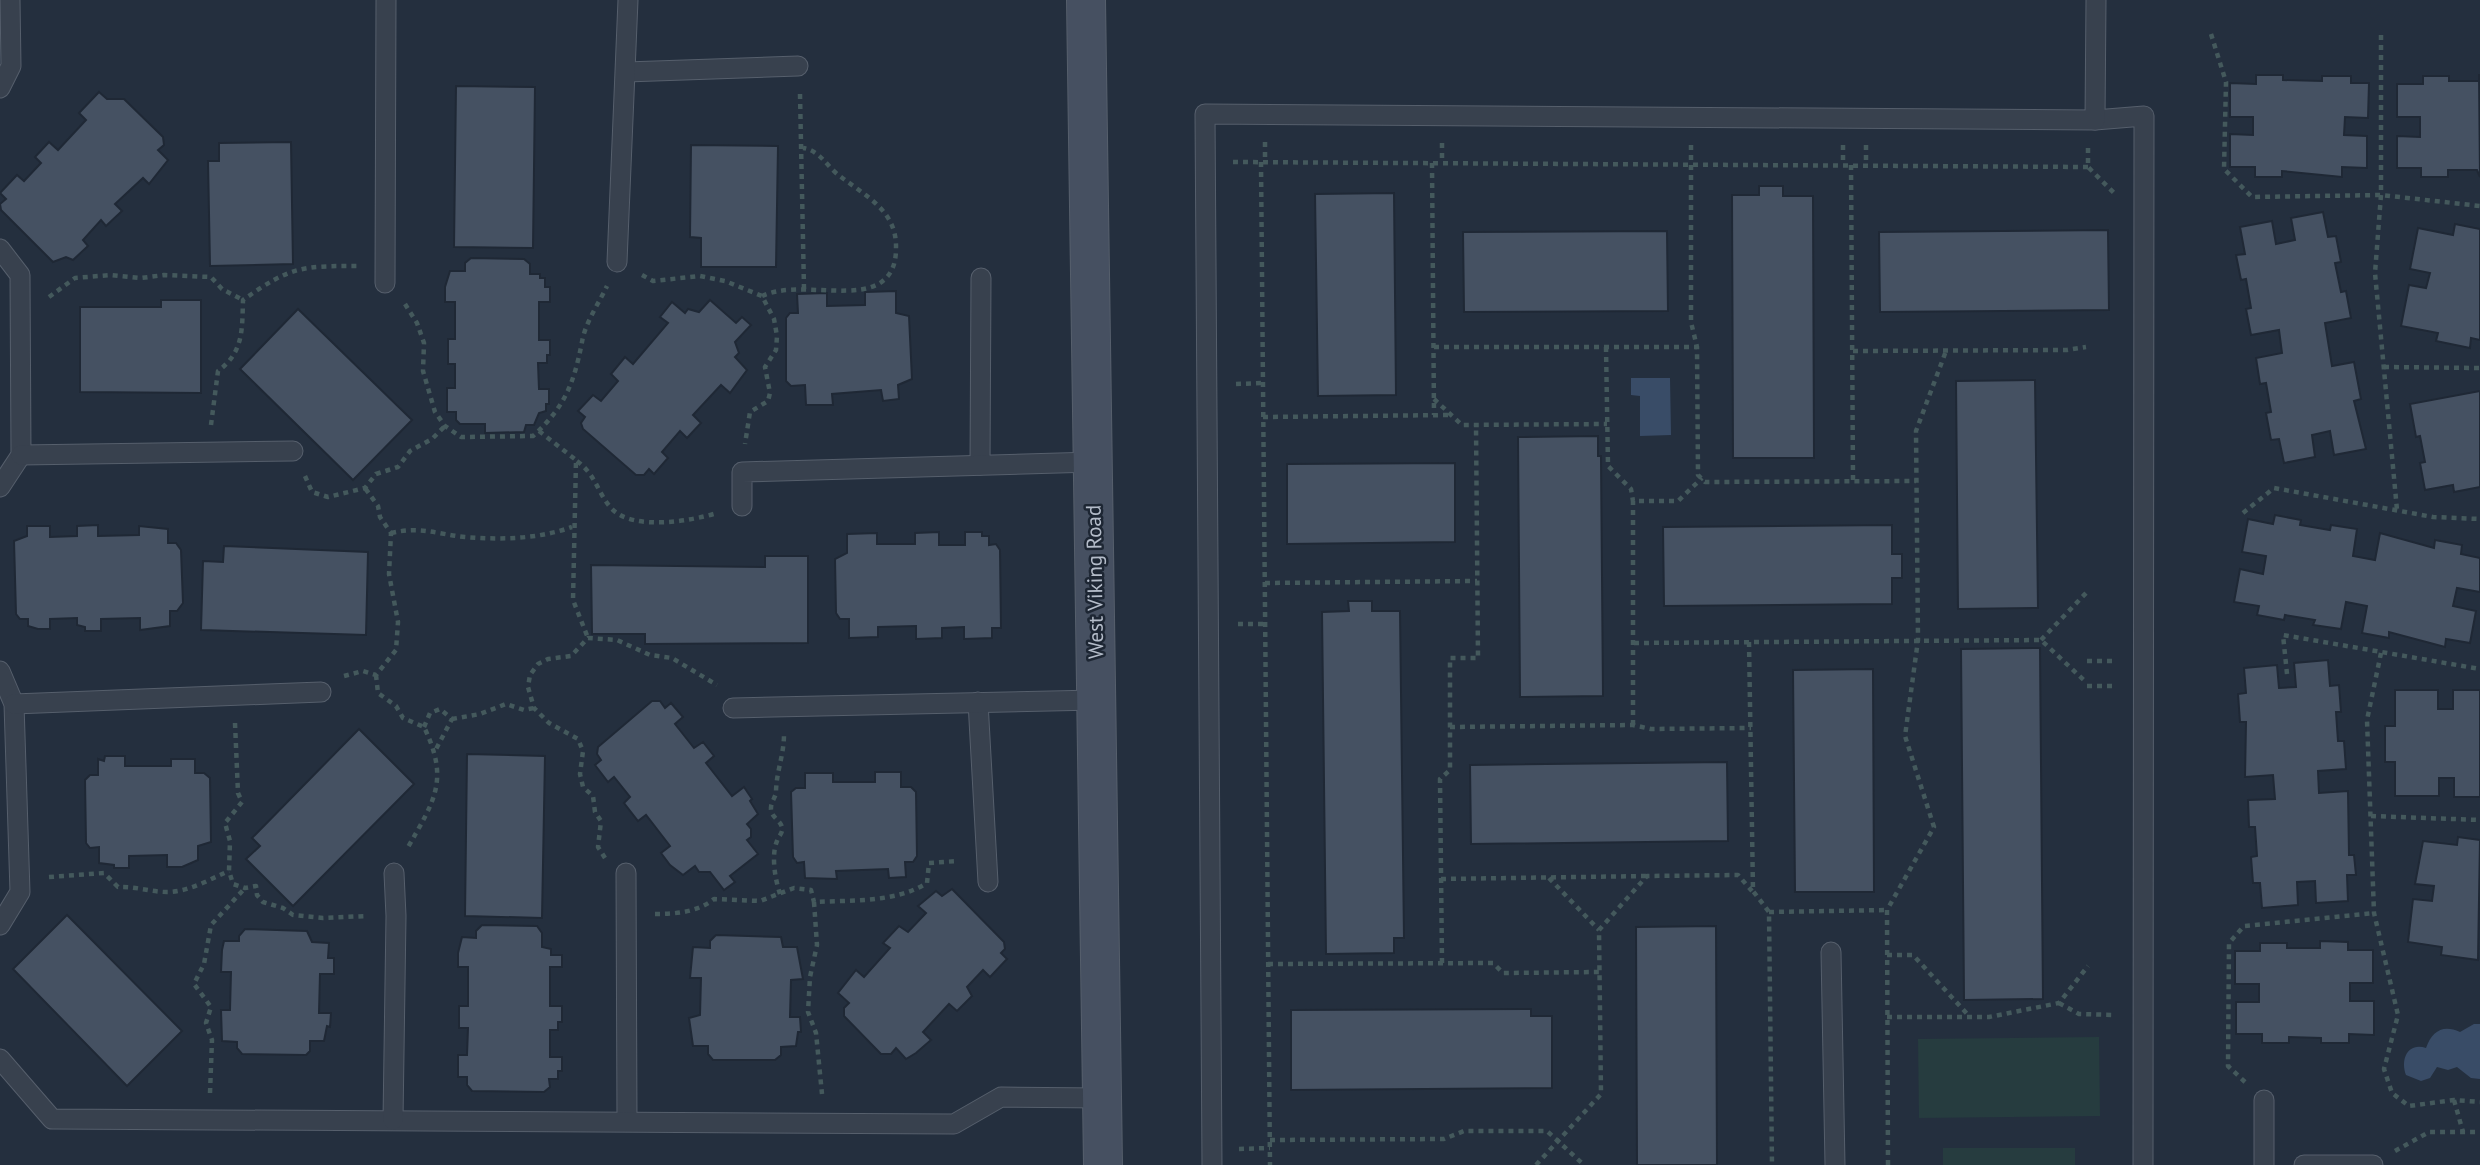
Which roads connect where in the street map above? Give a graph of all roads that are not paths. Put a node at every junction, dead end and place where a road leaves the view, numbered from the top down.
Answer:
1 (10, 0) edge
2 (386, 0) edge
3 (628, 0) edge
4 (1086, 0) edge
5 (2096, 0) edge
6 (798, 66) road end
7 (626, 72) junction
8 (0, 88) edge
9 (2091, 120) junction
10 (0, 249) edge
11 (617, 262) road end
12 (384, 275) road end
13 (981, 278) dead end
14 (293, 451) road end
15 (21, 455) junction
16 (1093, 462) junction
17 (980, 465) junction
18 (0, 487) edge
19 (742, 506) road end
20 (0, 671) edge
21 (321, 692) road end
22 (1096, 700) junction
23 (978, 702) junction
24 (14, 704) junction
25 (733, 708) road end
26 (394, 873) road end
27 (626, 873) road end
28 (988, 882) dead end
29 (0, 925) edge
30 (1831, 952) dead end
31 (0, 1059) edge
32 (1102, 1098) junction
33 (2264, 1100) road end
34 (393, 1119) junction
35 (627, 1121) junction
36 (2373, 1164) edge
37 (1103, 1165) edge
38 (1212, 1165) edge
39 (1835, 1165) edge
40 (2143, 1165) edge
41 (2264, 1165) edge
42 (2304, 1165) edge

1 - 8 lane
2 - 12 lane
3 - 7 lane
4 - 16 street, West Viking Road
5 - 9 lane
6 - 7 lane
7 - 11 lane
9 - 38 lane
9 - 40 lane
10 - 15 lane
13 - 17 lane
14 - 15 lane
15 - 18 lane
16 - 17 lane
16 - 22 street, West Viking Road
17 - 19 lane
20 - 24 lane
21 - 24 lane
22 - 23 lane
22 - 32 street, West Viking Road
23 - 25 lane
23 - 28 lane
24 - 29 lane
26 - 34 lane
27 - 35 lane
30 - 39 lane
31 - 34 lane
32 - 35 lane
32 - 37 street, West Viking Road
33 - 41 lane
34 - 35 lane
36 - 42 lane

